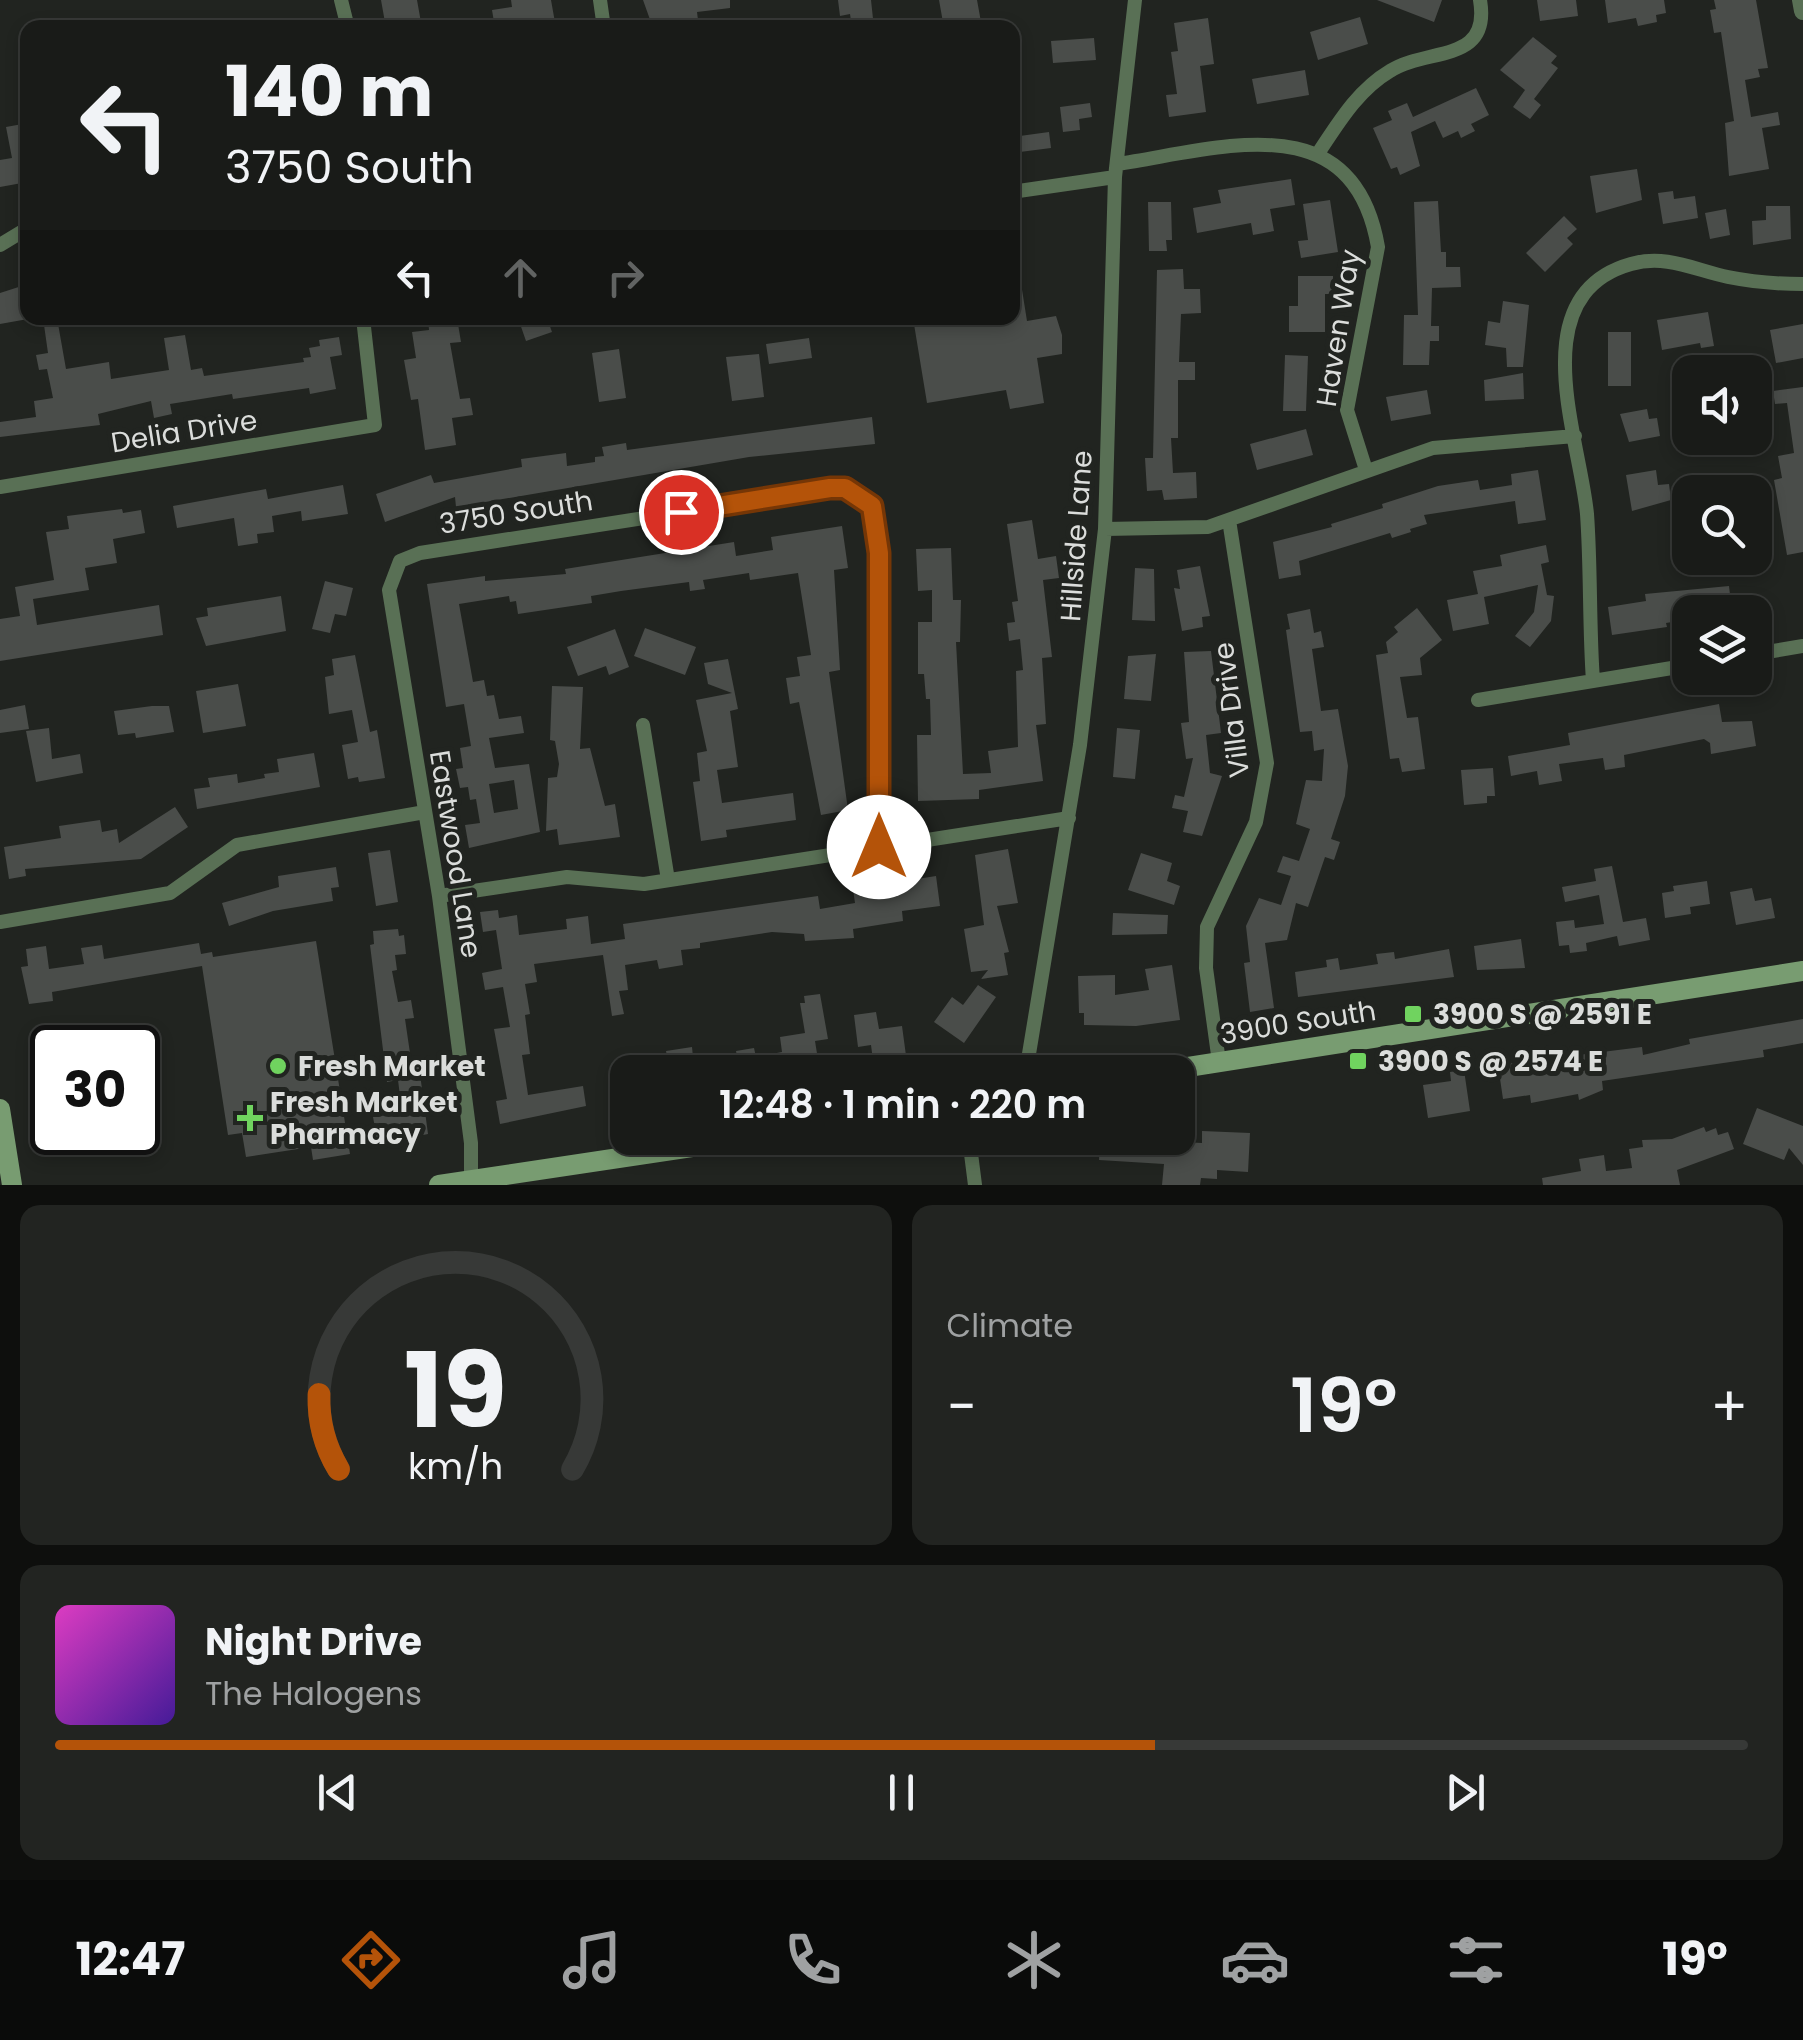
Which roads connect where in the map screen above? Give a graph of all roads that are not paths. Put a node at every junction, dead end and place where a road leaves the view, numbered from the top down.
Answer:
1 (1135, 0) edge
2 (1480, 0) edge
3 (1801, 0) edge
4 (1803, 11) edge
5 (1319, 152) junction
6 (1116, 171) junction
7 (1020, 190) edge
8 (1803, 284) edge
9 (364, 325) edge
10 (1575, 436) junction
11 (1366, 470) junction
12 (0, 487) edge
13 (1229, 520) junction
14 (1105, 529) junction
15 (420, 553) joint
16 (1803, 646) edge
17 (1772, 651) edge
18 (1672, 668) edge
19 (1593, 680) junction
20 (1478, 700) dead end
21 (643, 725) dead end
22 (425, 812) junction
23 (1070, 818) junction
24 (879, 847) junction
25 (668, 880) junction
26 (439, 896) junction
27 (0, 922) edge
28 (1803, 971) edge
29 (1029, 1055) edge
30 (1219, 1062) junction
31 (1195, 1066) edge
32 (0, 1109) edge
33 (644, 1155) edge
34 (972, 1155) edge
35 (472, 1182) edge
36 (12, 1185) edge
37 (439, 1185) edge
38 (976, 1185) edge

1 - 6 street, Hillside Lane
2 - 5 street
3 - 4 street
5 - 6 street
5 - 11 street, Haven Way
6 - 7 street
6 - 14 street, Hillside Lane
8 - 10 street
9 - 12 street, Delia Drive
10 - 11 street
10 - 19 street
11 - 13 street
13 - 14 street
13 - 30 street, Villa Drive
14 - 23 street, Hillside Lane
15 - 22 street, Eastwood Lane
15 - 24 street, 3750 South
16 - 17 street
18 - 19 street
19 - 20 street
21 - 25 street
22 - 26 street, Eastwood Lane
22 - 27 street
23 - 24 street
23 - 29 street, Hillside Lane
24 - 25 street
25 - 26 street
26 - 35 street, Eastwood Lane
28 - 30 main road, 3900 South
30 - 31 main road, 3900 South
32 - 36 main road
33 - 35 main road
34 - 38 street
35 - 37 main road

